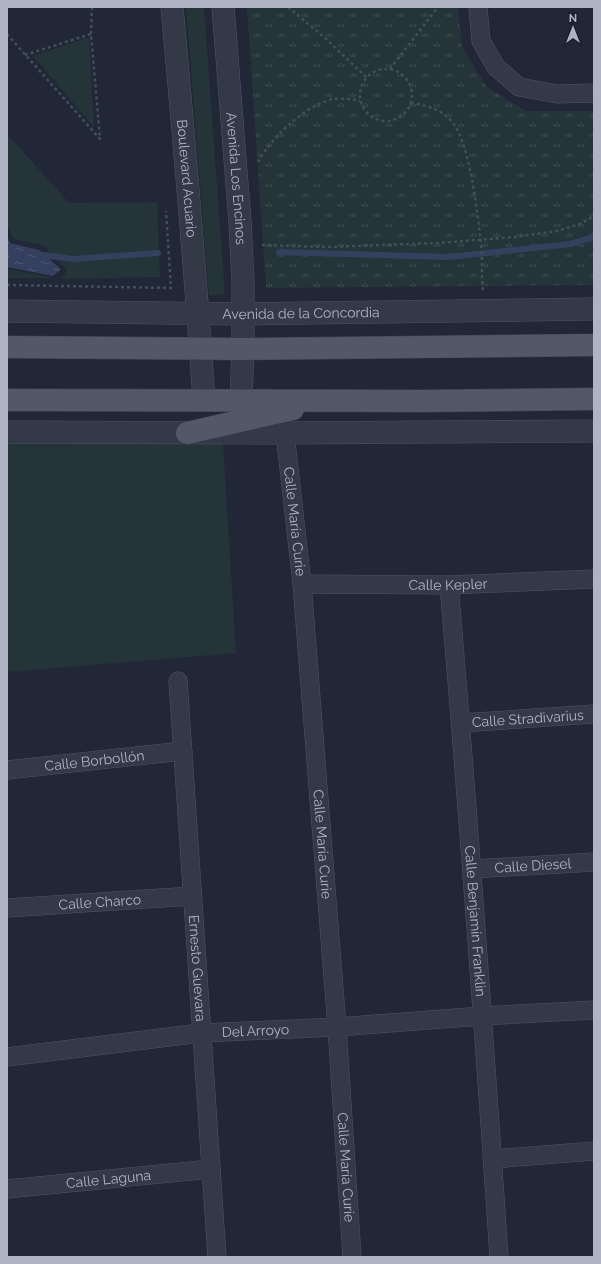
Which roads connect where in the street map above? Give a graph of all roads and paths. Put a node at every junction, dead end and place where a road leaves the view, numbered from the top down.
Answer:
1 (92, 7) edge
2 (172, 7) edge
3 (223, 7) edge
4 (288, 7) edge
5 (438, 7) edge
6 (478, 7) edge
7 (7, 34) edge
8 (91, 34) junction
9 (25, 55) junction
10 (390, 69) junction
11 (366, 77) junction
12 (594, 94) edge
13 (360, 101) junction
14 (411, 103) junction
15 (255, 168) dead end
16 (594, 216) edge
17 (167, 231) dead end
18 (480, 239) junction
19 (256, 245) dead end
20 (7, 285) edge
21 (483, 291) dead end
22 (594, 309) edge
23 (7, 311) edge
24 (198, 313) junction
25 (243, 314) junction
26 (594, 345) edge
27 (7, 347) edge
28 (200, 349) junction
29 (243, 349) junction
30 (594, 399) edge
31 (7, 400) edge
32 (204, 400) junction
33 (241, 400) junction
34 (331, 400) junction
35 (594, 431) edge
36 (7, 432) edge
37 (187, 433) junction
38 (285, 433) junction
39 (594, 579) edge
40 (302, 584) junction
41 (449, 585) junction
42 (178, 681) dead end
43 (594, 714) edge
44 (461, 723) junction
45 (183, 751) junction
46 (7, 770) edge
47 (594, 862) edge
48 (472, 869) junction
49 (192, 896) junction
50 (7, 908) edge
51 (594, 1010) edge
52 (482, 1016) junction
53 (337, 1026) junction
54 (201, 1033) junction
55 (7, 1057) edge
56 (594, 1151) edge
57 (493, 1159) junction
58 (211, 1169) junction
59 (7, 1189) edge
60 (216, 1257) edge
61 (352, 1257) edge
62 (499, 1257) edge

1 - 8 path
2 - 24 street, Boulevard Acuario
3 - 25 street, Avenida Los Encinos
4 - 11 path
5 - 10 path
6 - 12 street
7 - 9 path
8 - 9 path
8 - 9 path
10 - 11 path
10 - 14 path
11 - 13 path
13 - 14 path
13 - 15 path
14 - 18 path
16 - 18 path
17 - 20 path
18 - 19 path
18 - 21 path
22 - 25 street, Avenida de la Concordia
23 - 24 street, Avenida de la Concordia
24 - 25 street, Avenida de la Concordia
24 - 28 street, Boulevard Acuario
25 - 29 street, Avenida Los Encinos
26 - 29 main road
27 - 28 main road
28 - 29 main road
28 - 32 street, Boulevard Acuario
29 - 33 street, Avenida Los Encinos
30 - 34 main road
31 - 32 main road
32 - 33 main road
33 - 34 main road
34 - 37 main road
35 - 38 street
36 - 37 street
37 - 38 street
38 - 40 street, Calle María Curie
39 - 41 street, Calle Kepler
40 - 41 street, Calle Kepler
40 - 53 street, Calle María Curie
41 - 44 street, Calle Benjamín Franklin
42 - 45 street, Ernesto Guevara
43 - 44 street, Calle Stradivarius
44 - 48 street, Calle Benjamín Franklin
45 - 46 street, Calle Borbollón
45 - 49 street, Ernesto Guevara
47 - 48 street, Calle Diesel
48 - 52 street, Calle Benjamín Franklin
49 - 50 street, Calle Charco
49 - 54 street, Ernesto Guevara
51 - 52 street, Del Arroyo
52 - 53 street, Del Arroyo
52 - 57 street, Calle Benjamín Franklin
53 - 54 street, Del Arroyo
53 - 61 street, Calle María Curie
54 - 55 street, Del Arroyo
54 - 58 street, Ernesto Guevara
56 - 57 street
57 - 62 street, Calle Benjamín Franklin
58 - 59 street, Calle Laguna
58 - 60 street, Ernesto Guevara

